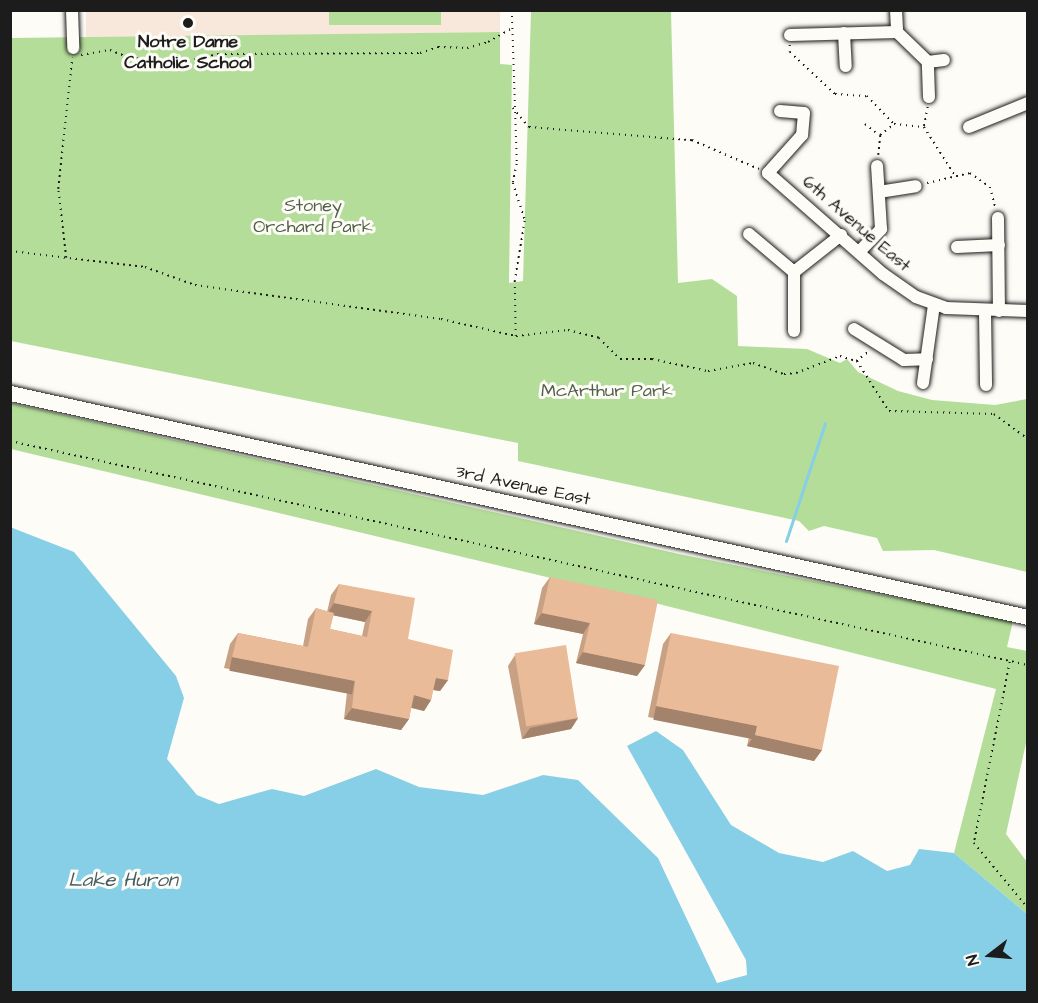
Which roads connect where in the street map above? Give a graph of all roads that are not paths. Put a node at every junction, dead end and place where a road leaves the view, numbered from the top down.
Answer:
1 (72, 10) edge
2 (896, 10) edge
3 (897, 32) junction
4 (844, 33) junction
5 (790, 35) road end
6 (73, 48) road end
7 (944, 60) dead end
8 (928, 63) junction
9 (846, 66) dead end
10 (930, 97) road end
11 (1028, 103) edge
12 (780, 111) dead end
13 (969, 127) dead end
14 (877, 166) road end
15 (916, 186) road end
16 (879, 192) junction
17 (998, 218) road end
18 (749, 234) dead end
19 (841, 235) junction
20 (999, 245) junction
21 (957, 247) dead end
22 (859, 252) junction
23 (794, 272) junction
24 (934, 304) junction
25 (985, 311) junction
26 (999, 311) junction
27 (1028, 311) edge
28 (854, 329) dead end
29 (794, 332) dead end
30 (927, 359) junction
31 (923, 383) dead end
32 (986, 385) dead end
33 (10, 393) edge
34 (1028, 617) edge

1 - 6 street
2 - 3 street
3 - 4 street
3 - 8 street
4 - 5 street
4 - 9 street
7 - 8 street
8 - 10 street
11 - 13 street
12 - 19 street, 6th Avenue East
14 - 16 street
15 - 16 street
16 - 22 street
17 - 20 street
18 - 23 street
19 - 22 street, 6th Avenue East
19 - 23 street
20 - 21 street
20 - 26 street
22 - 24 street, 6th Avenue East
23 - 29 street
24 - 25 street, 6th Avenue East
24 - 30 street
25 - 26 street, 6th Avenue East
25 - 32 street
26 - 27 street, 6th Avenue East
28 - 30 street
30 - 31 street
33 - 34 main road, 3rd Avenue East

